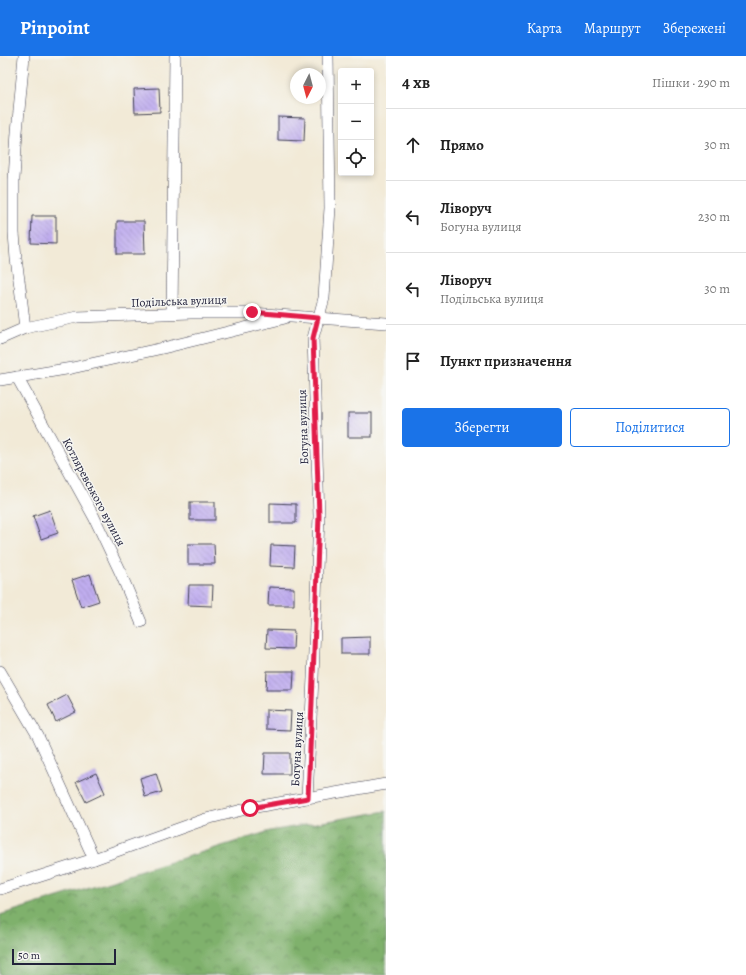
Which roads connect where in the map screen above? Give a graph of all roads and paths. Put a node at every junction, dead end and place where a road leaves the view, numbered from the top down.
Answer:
1 (24, 56) edge
2 (175, 56) edge
3 (328, 56) edge
4 (172, 313) junction
5 (293, 316) junction
6 (318, 318) junction
7 (386, 323) edge
8 (25, 328) junction
9 (0, 339) edge
10 (17, 377) junction
11 (0, 380) edge
12 (141, 622) dead end
13 (0, 671) edge
14 (386, 784) edge
15 (308, 798) junction
16 (94, 859) junction
17 (0, 889) edge

1 - 8 street
2 - 4 street
3 - 6 street, Богуна вулиця
4 - 5 street, Подільська вулиця
4 - 8 street, Подільська вулиця
5 - 6 street, Подільська вулиця
5 - 10 street
6 - 7 street, Подільська вулиця
6 - 15 street, Богуна вулиця
8 - 9 street, Подільська вулиця
10 - 11 street
10 - 12 street, Котляревського вулиця
13 - 16 street
14 - 15 street
15 - 16 street
16 - 17 street

